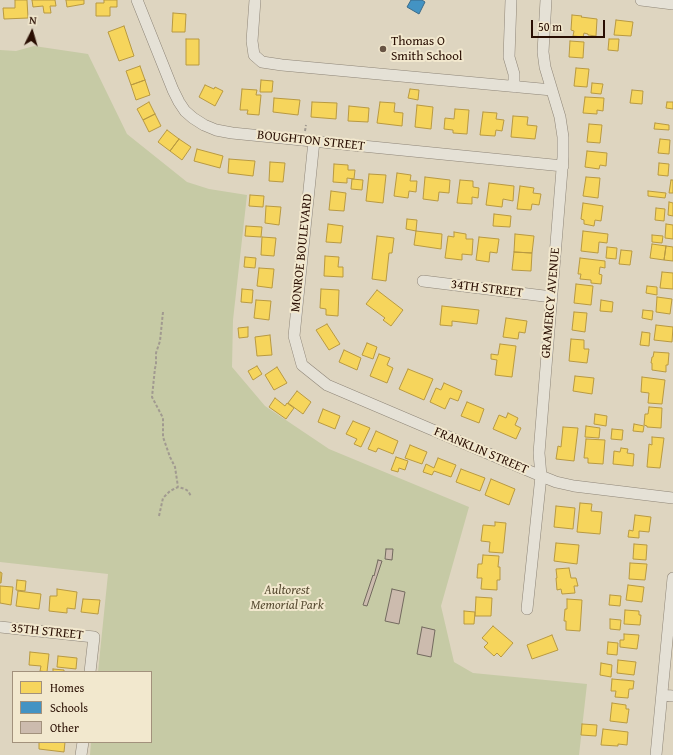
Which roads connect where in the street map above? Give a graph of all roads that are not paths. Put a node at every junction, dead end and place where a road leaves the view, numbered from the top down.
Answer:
1 (137, 0) edge
2 (255, 0) edge
3 (511, 0) edge
4 (546, 0) edge
5 (641, 0) edge
6 (673, 4) edge
7 (514, 87) junction
8 (552, 90) junction
9 (314, 141) junction
10 (563, 166) junction
11 (423, 281) dead end
12 (552, 297) junction
13 (302, 365) joint
14 (541, 476) junction
15 (673, 498) edge
16 (673, 578) edge
17 (527, 609) dead end
18 (0, 627) edge
19 (90, 671) edge
20 (667, 696) edge
21 (83, 743) edge
22 (82, 755) edge
23 (656, 755) edge

1 - 9 street, BOUGHTON STREET
2 - 7 street
3 - 7 street
4 - 8 street, GRAMERCY AVENUE
5 - 6 street
7 - 8 street
8 - 10 street, GRAMERCY AVENUE
9 - 10 street, BOUGHTON STREET
9 - 13 street, MONROE BOULEVARD
10 - 12 street, GRAMERCY AVENUE
11 - 12 street, 34TH STREET
12 - 14 street, GRAMERCY AVENUE
13 - 14 street, FRANKLIN STREET
14 - 15 street, FRANKLIN STREET
14 - 17 street, GRAMERCY AVENUE
16 - 20 street
18 - 19 street, 35TH STREET
20 - 23 street
21 - 22 street

